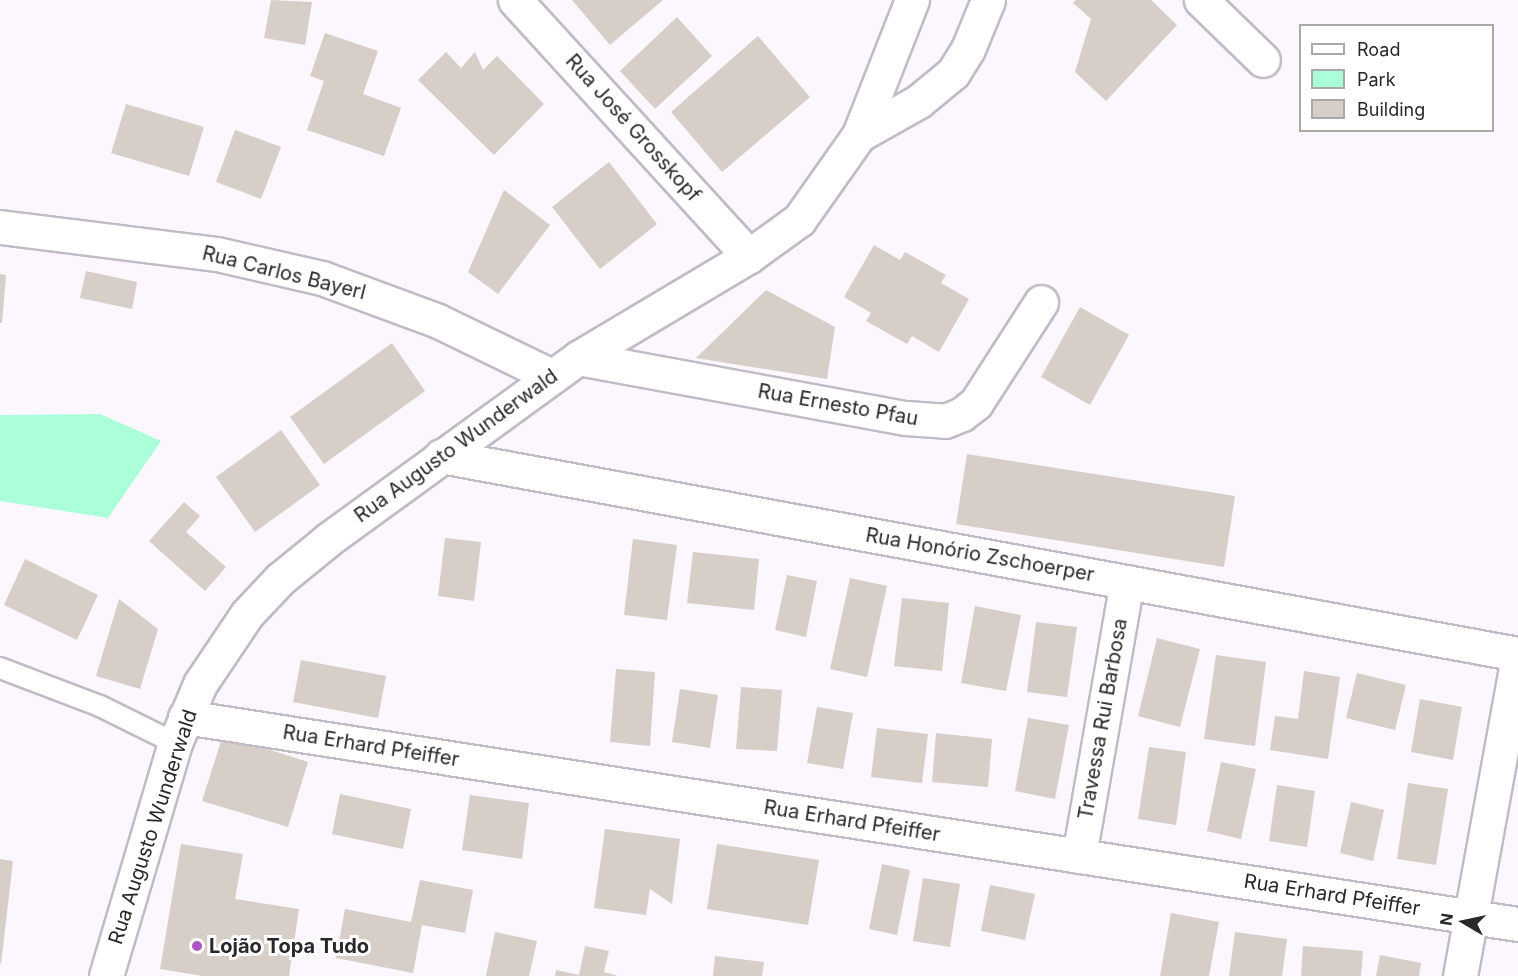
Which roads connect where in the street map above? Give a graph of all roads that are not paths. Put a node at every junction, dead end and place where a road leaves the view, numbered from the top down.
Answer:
1 (515, 0) edge
2 (912, 0) edge
3 (988, 0) edge
4 (1201, 0) edge
5 (1263, 60) dead end
6 (860, 135) junction
7 (0, 227) edge
8 (749, 256) junction
9 (1041, 302) dead end
10 (565, 367) junction
11 (441, 456) junction
12 (1127, 582) junction
13 (1518, 655) edge
14 (0, 668) edge
15 (180, 730) junction
16 (1079, 856) junction
17 (1472, 917) junction
18 (1518, 924) edge
19 (106, 976) edge
20 (1460, 976) edge

1 - 8 street, Rua José Grosskopf
2 - 6 street, Rua Augusto Wunderwald
3 - 6 street
4 - 5 street
6 - 8 street, Rua Augusto Wunderwald
7 - 10 street, Rua Carlos Bayerl
8 - 10 street, Rua Augusto Wunderwald
9 - 10 street, Rua Ernesto Pfau
10 - 11 street, Rua Augusto Wunderwald
11 - 12 street, Rua Honório Zschoerper
11 - 15 street, Rua Augusto Wunderwald
12 - 13 street, Rua Honório Zschoerper
12 - 16 street, Travessa Rui Barbosa
13 - 17 street
14 - 15 lane
15 - 16 street, Rua Erhard Pfeiffer
15 - 19 street, Rua Augusto Wunderwald
16 - 17 street, Rua Erhard Pfeiffer
17 - 18 street, Rua Erhard Pfeiffer
17 - 20 street

